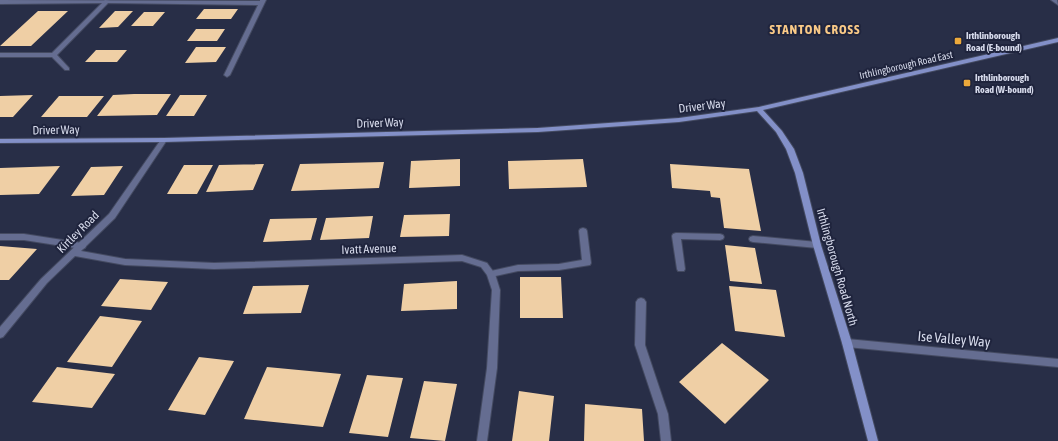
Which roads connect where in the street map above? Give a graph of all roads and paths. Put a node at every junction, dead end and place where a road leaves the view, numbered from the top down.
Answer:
1 (1054, 0) edge
2 (107, 1) junction
3 (0, 2) edge
4 (262, 2) edge
5 (1058, 2) edge
6 (1058, 40) edge
7 (0, 55) edge
8 (54, 55) junction
9 (67, 69) dead end
10 (227, 75) dead end
11 (759, 109) junction
12 (164, 140) junction
13 (0, 141) edge
14 (582, 232) dead end
15 (0, 237) edge
16 (720, 237) dead end
17 (753, 239) dead end
18 (817, 245) junction
19 (82, 246) junction
20 (75, 253) junction
21 (681, 269) dead end
22 (491, 274) junction
23 (641, 302) dead end
24 (0, 334) edge
25 (847, 343) junction
26 (1058, 363) edge
27 (482, 441) edge
28 (666, 441) edge
29 (872, 441) edge

1 - 5 street
2 - 3 street
2 - 4 street
2 - 8 street
4 - 10 street
6 - 11 main road, Irthlingborough Road East
7 - 8 street
8 - 9 street
11 - 12 main road, Driver Way
11 - 18 main road, Irthlingborough Road North
12 - 13 main road, Driver Way
12 - 19 street, Kirtley Road
14 - 22 street
15 - 19 street
16 - 21 street
17 - 18 street
18 - 25 main road, Irthlingborough Road North
19 - 20 street, Kirtley Road
20 - 22 street, Ivatt Avenue
20 - 24 street, Kirtley Road
22 - 27 street
23 - 28 street
25 - 26 street, Ise Valley Way
25 - 29 main road, Irthlingborough Road North

